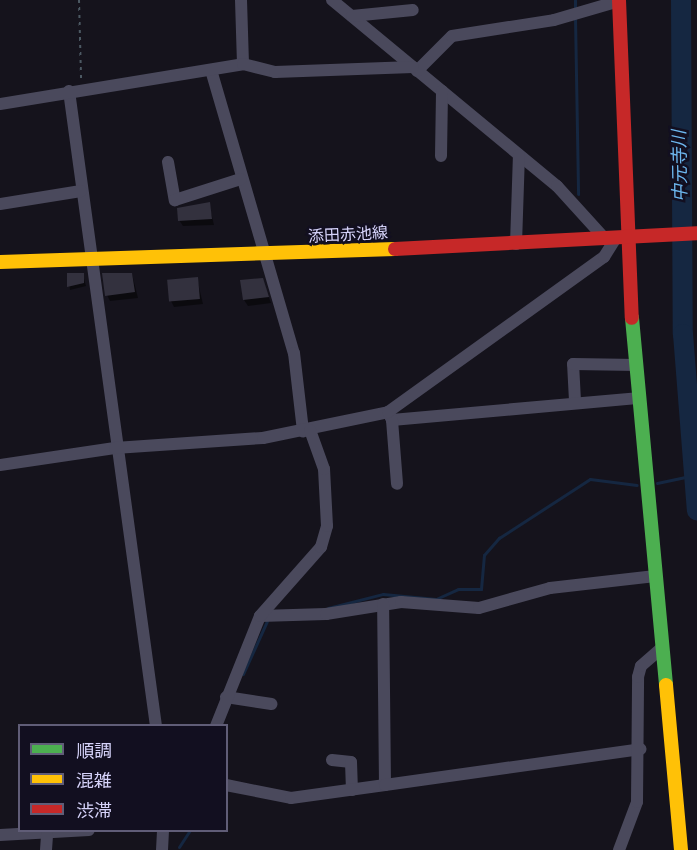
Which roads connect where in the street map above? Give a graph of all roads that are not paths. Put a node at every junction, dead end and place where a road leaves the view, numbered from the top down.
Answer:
1 (241, 0) edge
2 (332, 0) edge
3 (619, 1) edge
4 (413, 10) dead end
5 (352, 16) junction
6 (243, 64) junction
7 (415, 69) junction
8 (211, 70) junction
9 (75, 90) junction
10 (442, 91) junction
11 (0, 104) edge
12 (519, 155) junction
13 (441, 156) dead end
14 (168, 162) dead end
15 (241, 179) junction
16 (81, 191) junction
17 (0, 204) edge
18 (697, 233) edge
19 (620, 237) junction
20 (516, 244) junction
21 (266, 256) junction
22 (0, 262) edge
23 (90, 263) junction
24 (637, 365) junction
25 (640, 398) junction
26 (575, 401) junction
27 (390, 416) junction
28 (306, 431) junction
29 (115, 448) junction
30 (0, 465) edge
31 (397, 484) dead end
32 (656, 576) junction
33 (383, 604) junction
34 (260, 616) junction
35 (662, 648) junction
36 (226, 697) junction
37 (271, 704) dead end
38 (156, 724) edge
39 (217, 724) edge
40 (640, 750) junction
41 (332, 760) dead end
42 (228, 785) edge
43 (385, 785) junction
44 (352, 790) junction
45 (78, 832) edge
46 (162, 832) edge
47 (0, 835) edge
48 (47, 835) junction
49 (46, 850) edge
50 (162, 850) edge
51 (619, 850) edge
52 (681, 850) edge

1 - 6 street
2 - 5 street
3 - 7 street
3 - 19 street
4 - 5 street
5 - 7 street
6 - 7 street
6 - 8 street
7 - 10 street
8 - 9 street
8 - 15 street
9 - 11 street
9 - 16 street
10 - 12 street
10 - 13 street
12 - 19 street
12 - 20 street
14 - 15 street
15 - 21 street
16 - 17 street
16 - 23 street
18 - 19 street, 添田赤池線
19 - 20 street, 添田赤池線
19 - 24 street
19 - 27 street
20 - 21 street, 添田赤池線
21 - 23 street, 添田赤池線
21 - 28 street
22 - 23 street, 添田赤池線
23 - 29 street
24 - 25 street
24 - 26 street
25 - 26 street
25 - 32 street
26 - 27 street
27 - 28 street
27 - 31 street
28 - 29 street
28 - 34 street
29 - 30 street
29 - 38 street
32 - 33 street
32 - 35 street
33 - 34 street
33 - 43 street
34 - 36 street
35 - 40 street
35 - 52 street
36 - 37 street
36 - 39 street
40 - 43 street
40 - 51 street
41 - 44 street
42 - 44 street
43 - 44 street
45 - 48 street
46 - 50 street
47 - 48 street
48 - 49 street

